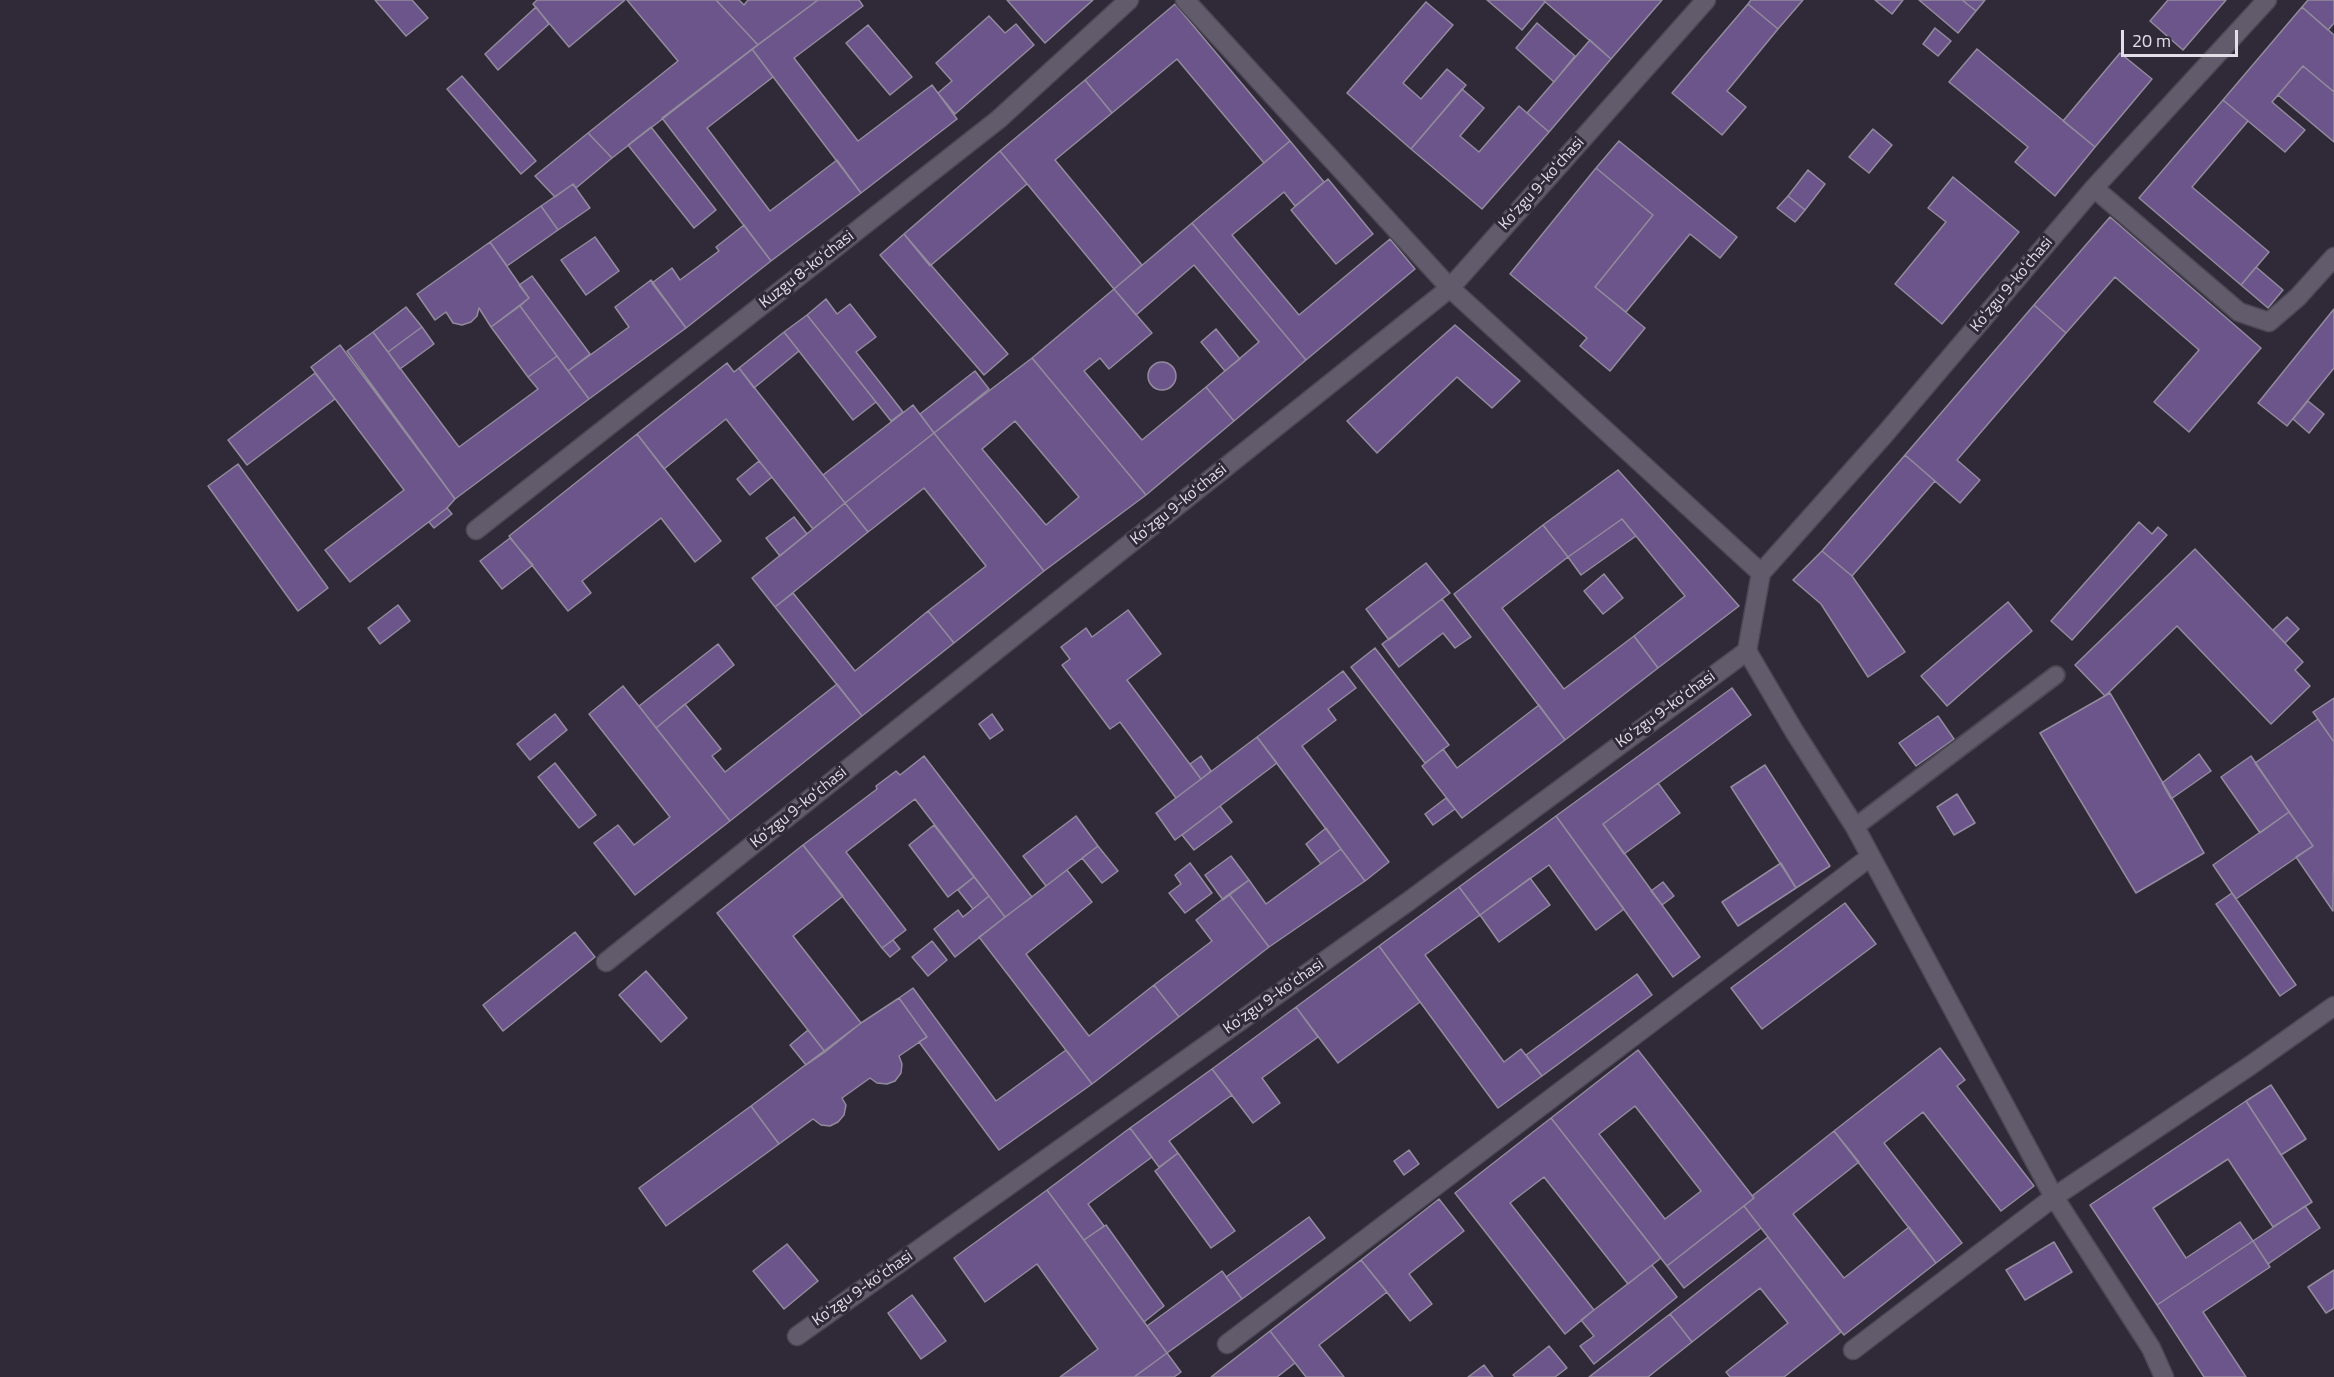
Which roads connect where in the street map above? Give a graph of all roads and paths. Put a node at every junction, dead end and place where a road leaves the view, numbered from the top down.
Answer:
1 (1129, 0) edge
2 (1185, 0) edge
3 (1706, 0) edge
4 (2267, 0) edge
5 (2094, 188) junction
6 (2334, 257) edge
7 (1450, 288) junction
8 (476, 530) dead end
9 (1761, 573) junction
10 (1747, 651) junction
11 (2056, 675) dead end
12 (1855, 827) junction
13 (1870, 857) junction
14 (606, 962) dead end
15 (2334, 1006) edge
16 (2054, 1197) junction
17 (797, 1336) dead end
18 (1227, 1344) dead end
19 (1852, 1350) dead end
20 (2164, 1377) edge

1 - 8 street, Kuzgu 8-koʻchasi
2 - 7 street
3 - 7 street, Koʻzgu 9-koʻchasi
4 - 5 street, Koʻzgu 9-koʻchasi
5 - 6 street
5 - 9 street, Koʻzgu 9-koʻchasi
7 - 9 street
7 - 14 street, Koʻzgu 9-koʻchasi
9 - 10 street
10 - 12 street
10 - 17 street, Koʻzgu 9-koʻchasi
11 - 12 lane
12 - 13 street
13 - 16 street
13 - 18 street
15 - 16 street
16 - 19 street
16 - 20 street

